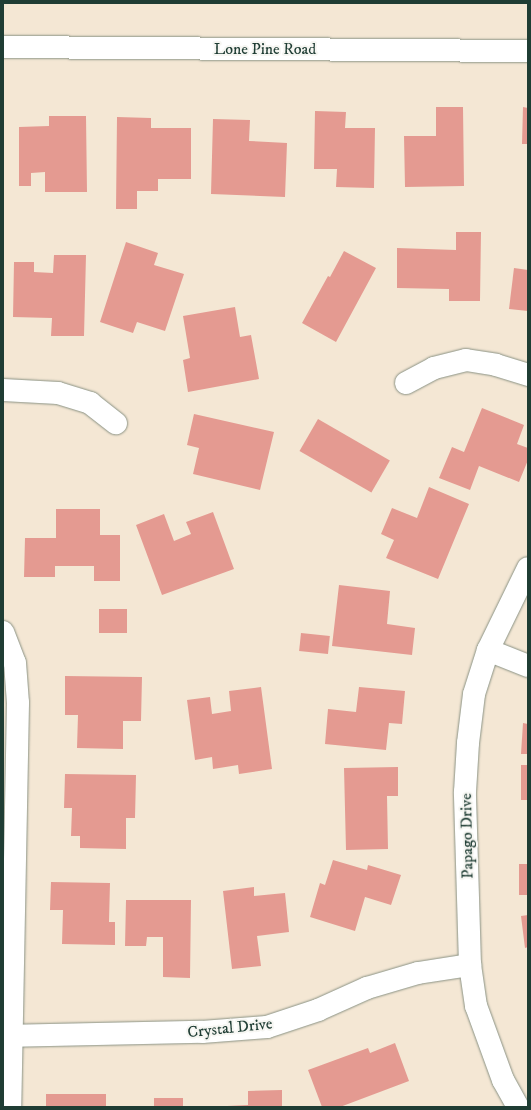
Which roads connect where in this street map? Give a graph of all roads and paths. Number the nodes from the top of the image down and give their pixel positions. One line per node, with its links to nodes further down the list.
1 (3, 47): 2 (street, Lone Pine Road)
2 (528, 51)
3 (528, 375): 4 (street)
4 (406, 383)
5 (3, 390): 6 (street)
6 (116, 423)
7 (528, 568): 9 (street, Papago Drive)
8 (3, 632): 12 (street)
9 (488, 650): 10 (street); 11 (street, Papago Drive)
10 (528, 666)
11 (470, 965): 12 (street, Crystal Drive); 14 (street, Papago Drive)
12 (8, 1036): 13 (street)
13 (10, 1107)
14 (518, 1107)

